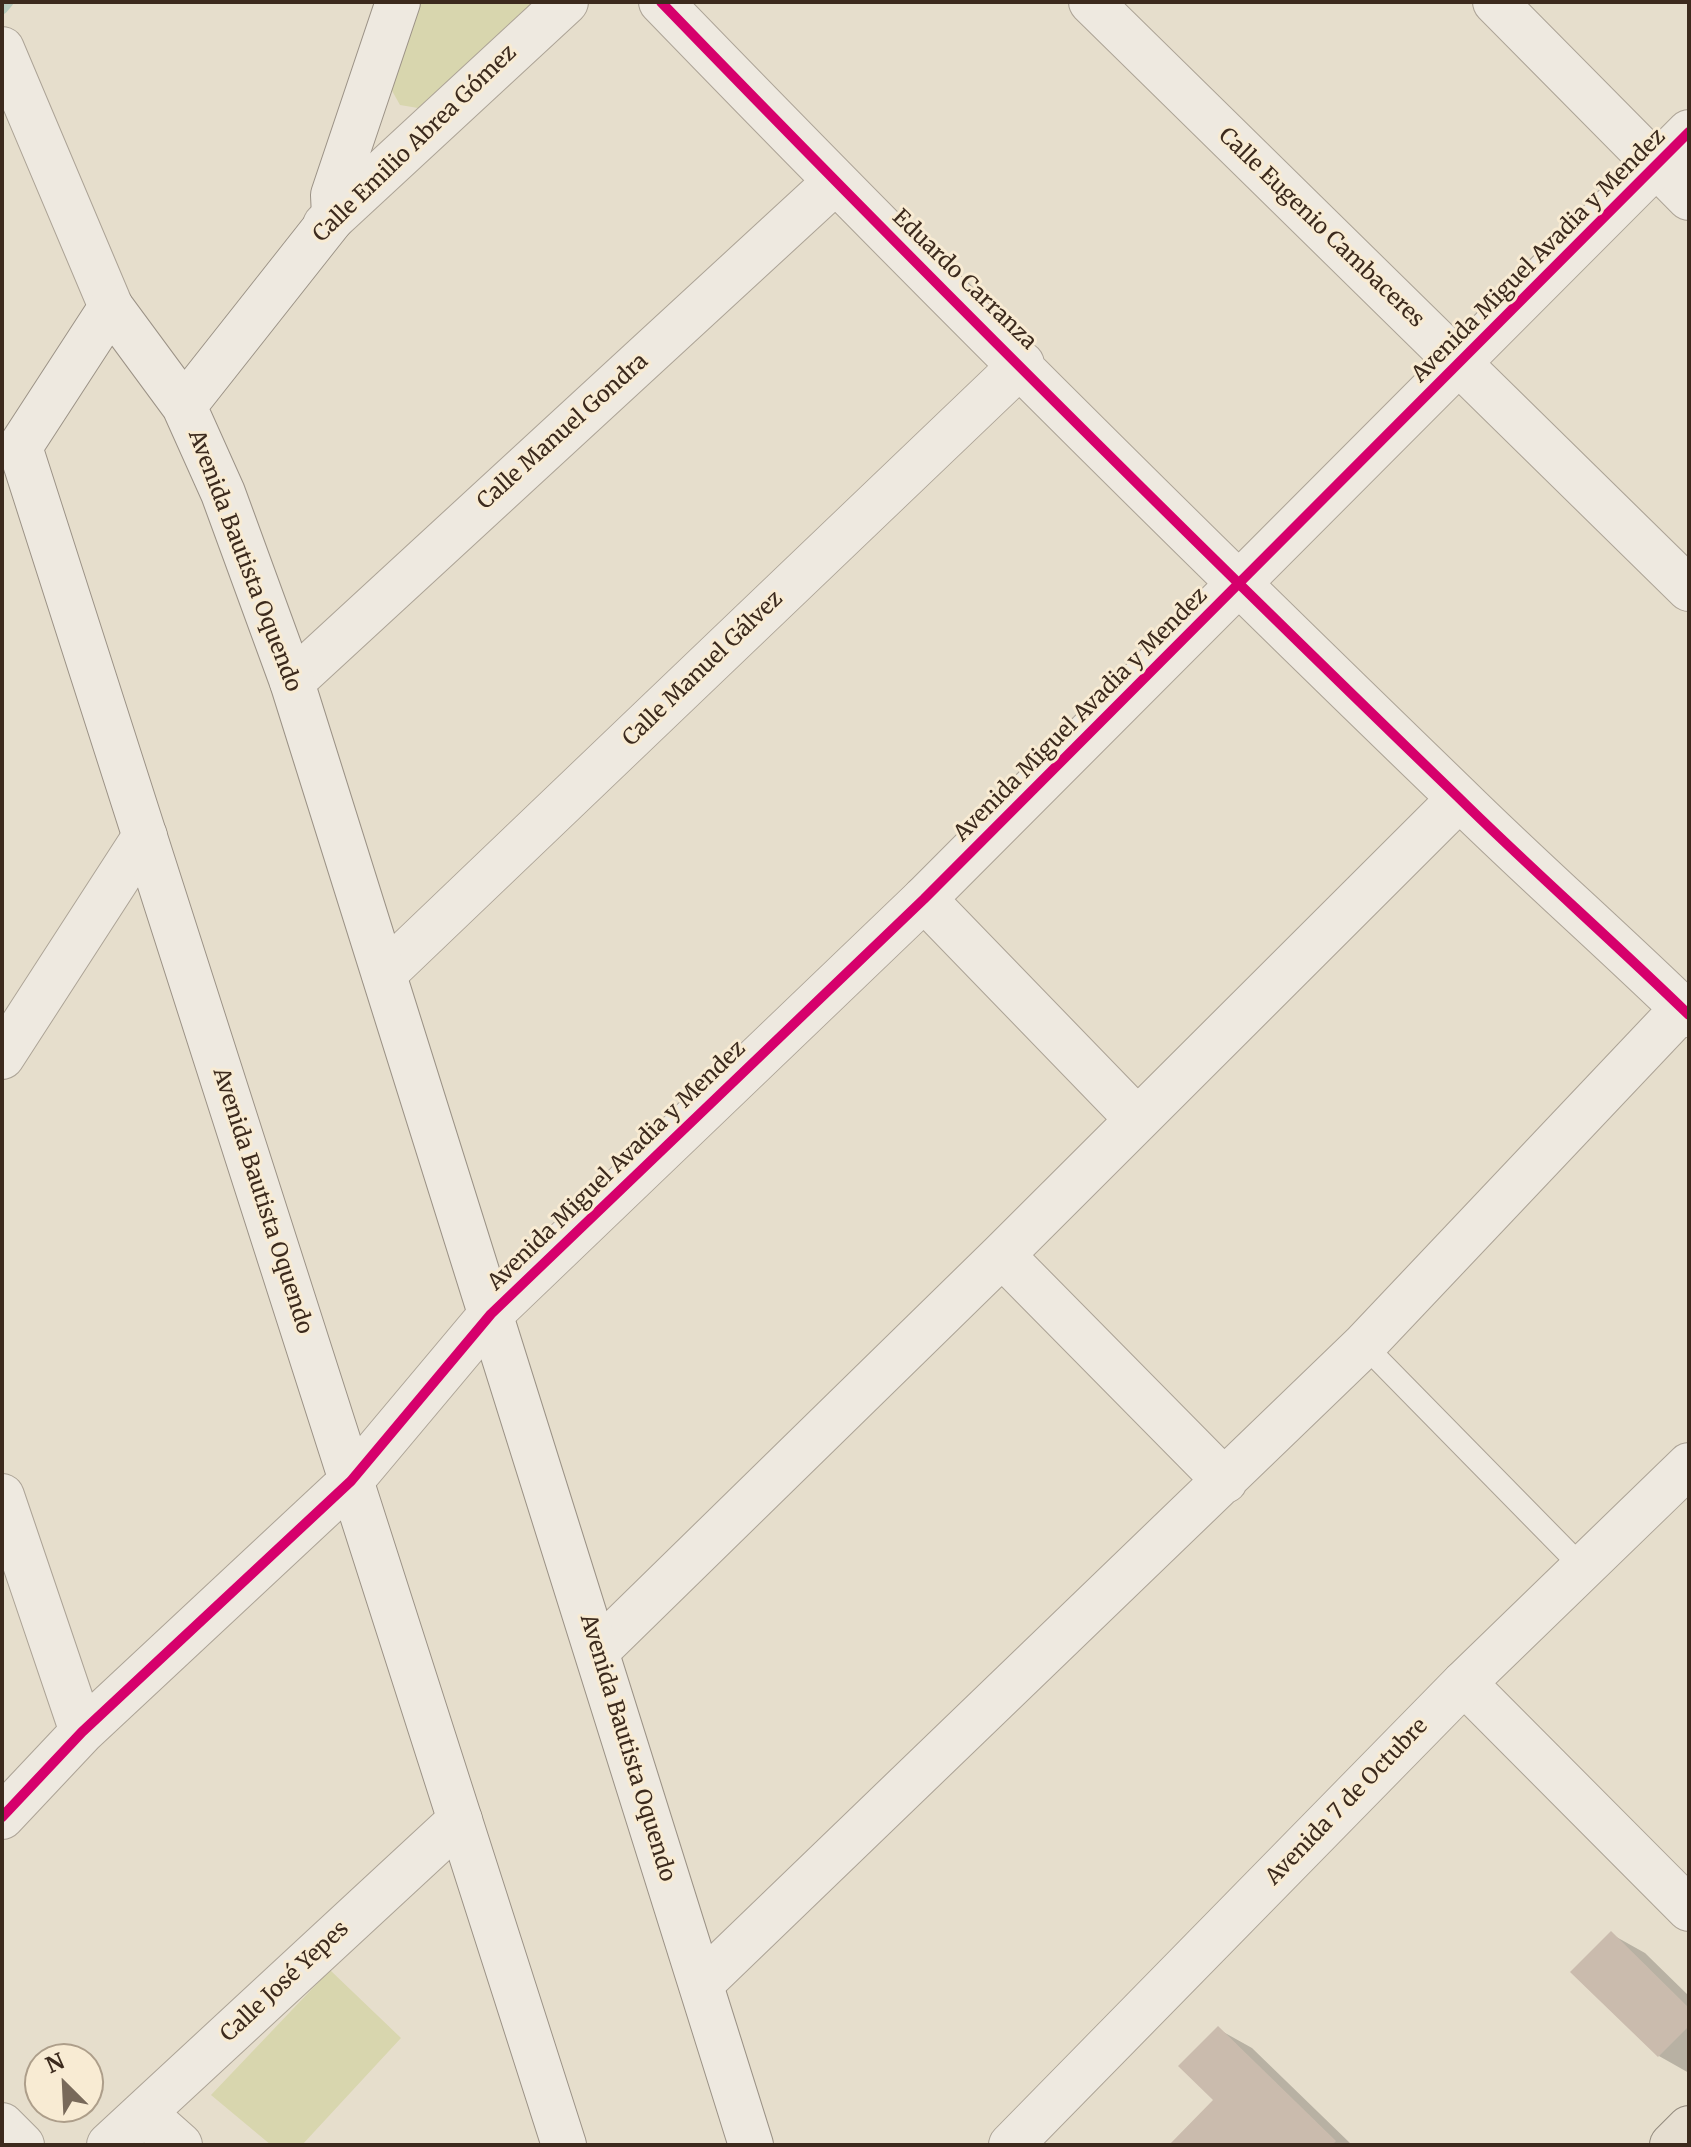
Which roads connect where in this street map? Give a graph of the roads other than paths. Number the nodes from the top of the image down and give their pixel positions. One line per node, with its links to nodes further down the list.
1 (398, 2): 11 (street)
2 (566, 2): 11 (street, Calle Emilio Abrea Gómez)
3 (661, 2): 9 (street, Eduardo Carranza)
4 (1091, 2): 14 (street, Calle Eugenio Cambaceres)
5 (1495, 2): 8 (street)
6 (2, 49): 12 (street)
7 (1689, 132): 8 (street, Avenida Miguel Avadia y Mendez)
8 (1655, 165): 10 (street); 14 (street, Avenida Miguel Avadia y Mendez)
9 (835, 182): 13 (street, Eduardo Carranza); 19 (street, Calle Manuel Gondra)
10 (1689, 198)
11 (325, 225): 15 (street, Calle Emilio Abrea Gómez)
12 (111, 307): 15 (street, Avenida Bautista Oquendo); 16 (street, Avenida Bautista Oquendo)
13 (1022, 364): 17 (street, Eduardo Carranza); 23 (street, Calle Manuel Gálvez)
14 (1460, 364): 17 (street, Avenida Miguel Avadia y Mendez); 18 (street, Calle Eugenio Cambaceres)
15 (184, 406): 19 (street, Avenida Bautista Oquendo)
16 (11, 456): 21 (street, Avenida Bautista Oquendo)
17 (1241, 585): 20 (street, Eduardo Carranza); 22 (street, Avenida Miguel Avadia y Mendez)
18 (1689, 589)
19 (292, 682): 23 (street, Avenida Bautista Oquendo)
20 (1459, 799): 24 (street, Eduardo Carranza); 26 (street)
21 (145, 836): 25 (street); 31 (street, Avenida Bautista Oquendo)
22 (924, 899): 26 (street); 28 (street, Avenida Miguel Avadia y Mendez)
23 (384, 974): 28 (street, Avenida Bautista Oquendo)
24 (1686, 1012): 29 (street)
25 (2, 1057)
26 (1137, 1119): 27 (street)
27 (1002, 1255): 32 (street); 35 (street)
28 (491, 1314): 31 (street, Avenida Miguel Avadia y Mendez); 35 (street, Avenida Bautista Oquendo)
29 (1364, 1345): 32 (street); 34 (lane)
30 (1689, 1465): 34 (street, Avenida 7 de Octubre)
31 (351, 1481): 37 (street, Avenida Miguel Avadia y Mendez); 39 (street, Avenida Bautista Oquendo)
32 (1225, 1481): 41 (street)
33 (2, 1496): 37 (street)
34 (1584, 1569): 36 (street, Avenida 7 de Octubre)
35 (597, 1651): 41 (street, Avenida Bautista Oquendo)
36 (1464, 1683): 40 (street); 50 (street, Avenida 7 de Octubre)
37 (82, 1732): 38 (street, Avenida Miguel Avadia y Mendez)
38 (2, 1817)
39 (460, 1820): 42 (street, Calle José Yepes); 48 (street, Avenida Bautista Oquendo)
40 (1689, 1909)
41 (701, 1984): 49 (street, Avenida Bautista Oquendo)
42 (144, 2113): 46 (street, Calle José Yepes); 47 (street)
43 (2, 2125): 45 (street)
44 (1689, 2128): 51 (main road)
45 (22, 2145)
46 (109, 2145)
47 (180, 2145)
48 (564, 2145)
49 (751, 2145)
50 (1011, 2145)
51 (1672, 2145)

